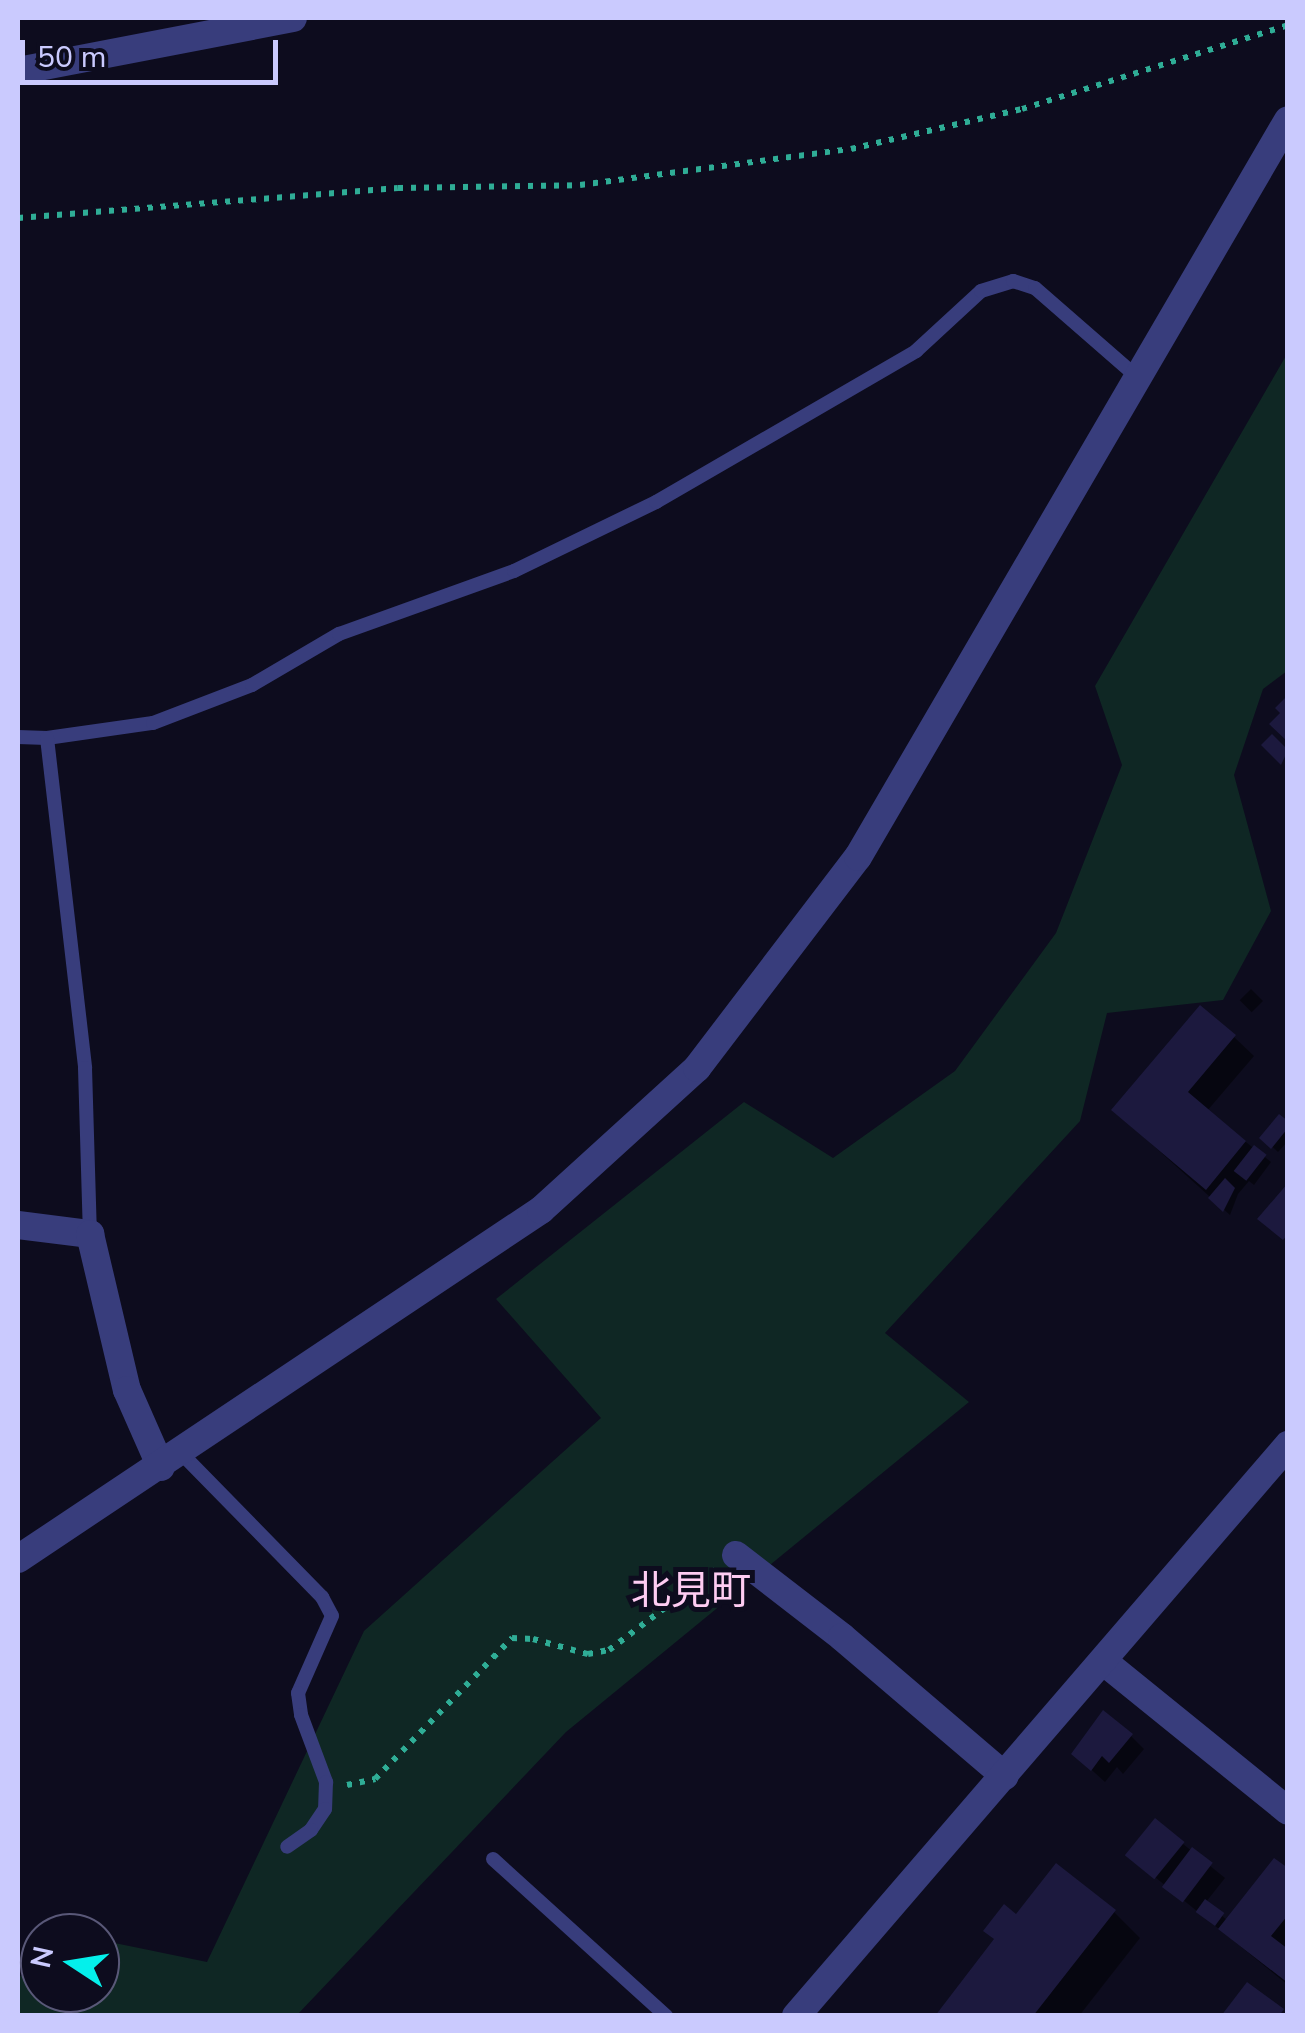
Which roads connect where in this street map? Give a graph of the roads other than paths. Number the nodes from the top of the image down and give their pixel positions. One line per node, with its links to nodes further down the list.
1 (293, 18): 2 (street)
2 (18, 71)
3 (1288, 120): 4 (street)
4 (1138, 378): 6 (lane); 10 (street)
5 (18, 737): 6 (lane)
6 (46, 738): 8 (lane)
7 (18, 1225): 8 (street)
8 (90, 1234): 10 (street)
9 (1288, 1445): 13 (street)
10 (171, 1460): 12 (street); 16 (lane)
11 (736, 1555): 14 (street)
12 (18, 1559)
13 (1103, 1661): 14 (street); 15 (street)
14 (1004, 1776): 19 (street)
15 (1288, 1810)
16 (288, 1846)
17 (493, 1859): 18 (lane)
18 (666, 2016)
19 (796, 2016)

